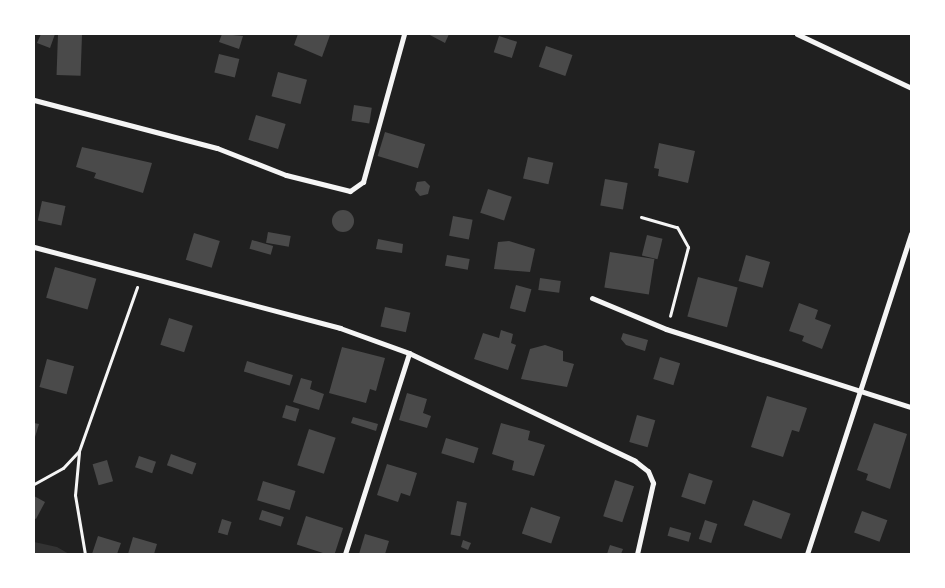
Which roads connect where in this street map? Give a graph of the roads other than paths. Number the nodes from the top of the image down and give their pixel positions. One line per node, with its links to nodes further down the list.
1 (404, 34): 4 (street)
2 (797, 34): 3 (street)
3 (911, 88)
4 (34, 100)
5 (911, 233): 9 (street)
6 (34, 247): 8 (street)
7 (592, 298): 9 (street)
8 (409, 353): 11 (street); 12 (street)
9 (863, 391): 10 (street); 13 (street)
10 (911, 407)
11 (345, 554)
12 (637, 554)
13 (807, 554)

